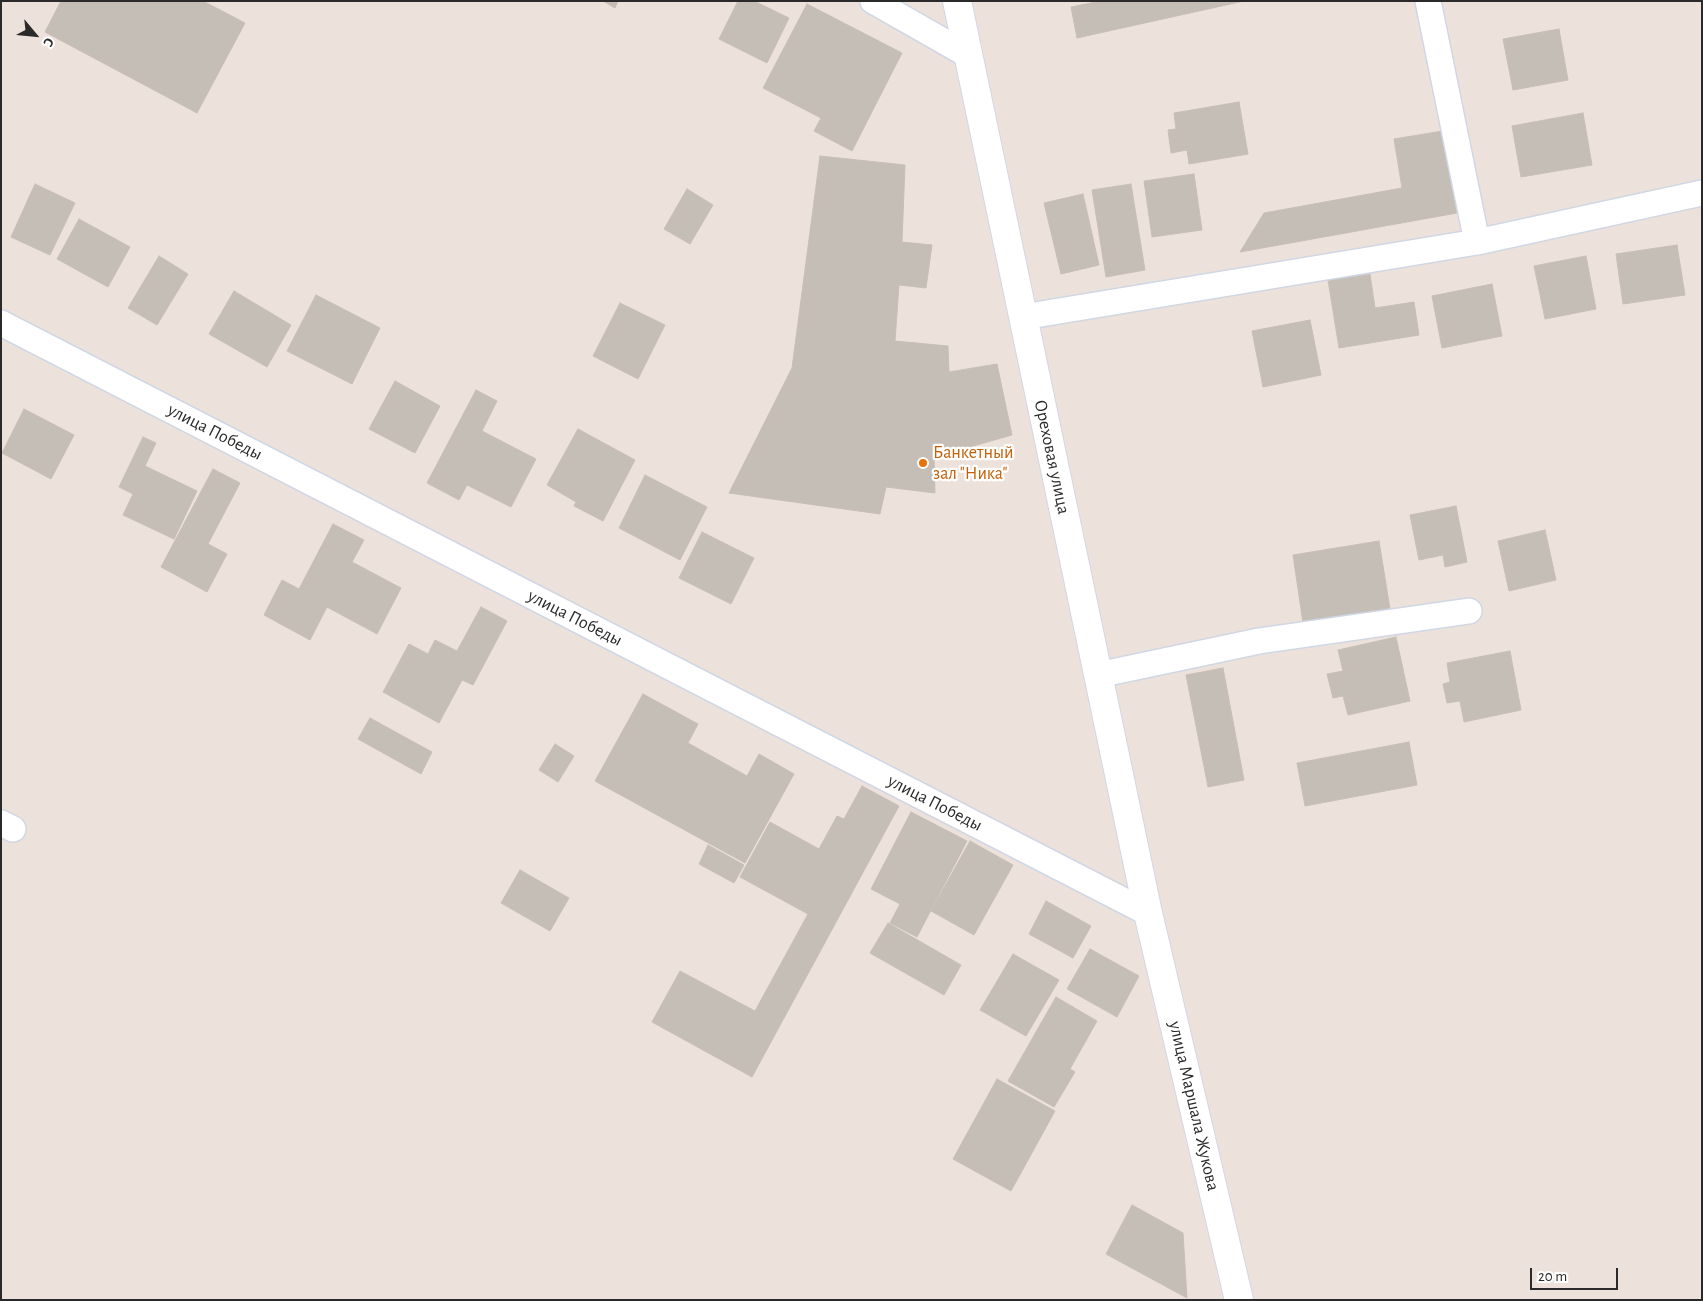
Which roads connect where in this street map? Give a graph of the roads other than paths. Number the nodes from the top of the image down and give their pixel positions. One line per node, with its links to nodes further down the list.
1 (873, 1): 4 (street)
2 (957, 1): 4 (main road, Ореховая улица)
3 (1428, 1): 6 (street)
4 (968, 55): 7 (main road, Ореховая улица)
5 (1702, 193): 6 (street)
6 (1477, 242): 7 (street)
7 (1023, 317): 10 (main road, Ореховая улица)
8 (1, 323): 11 (street, улица Победы)
9 (1469, 611): 10 (street)
10 (1098, 675): 11 (main road, Ореховая улица)
11 (1148, 913): 12 (main road, улица Маршала Жукова)
12 (1239, 1300)

